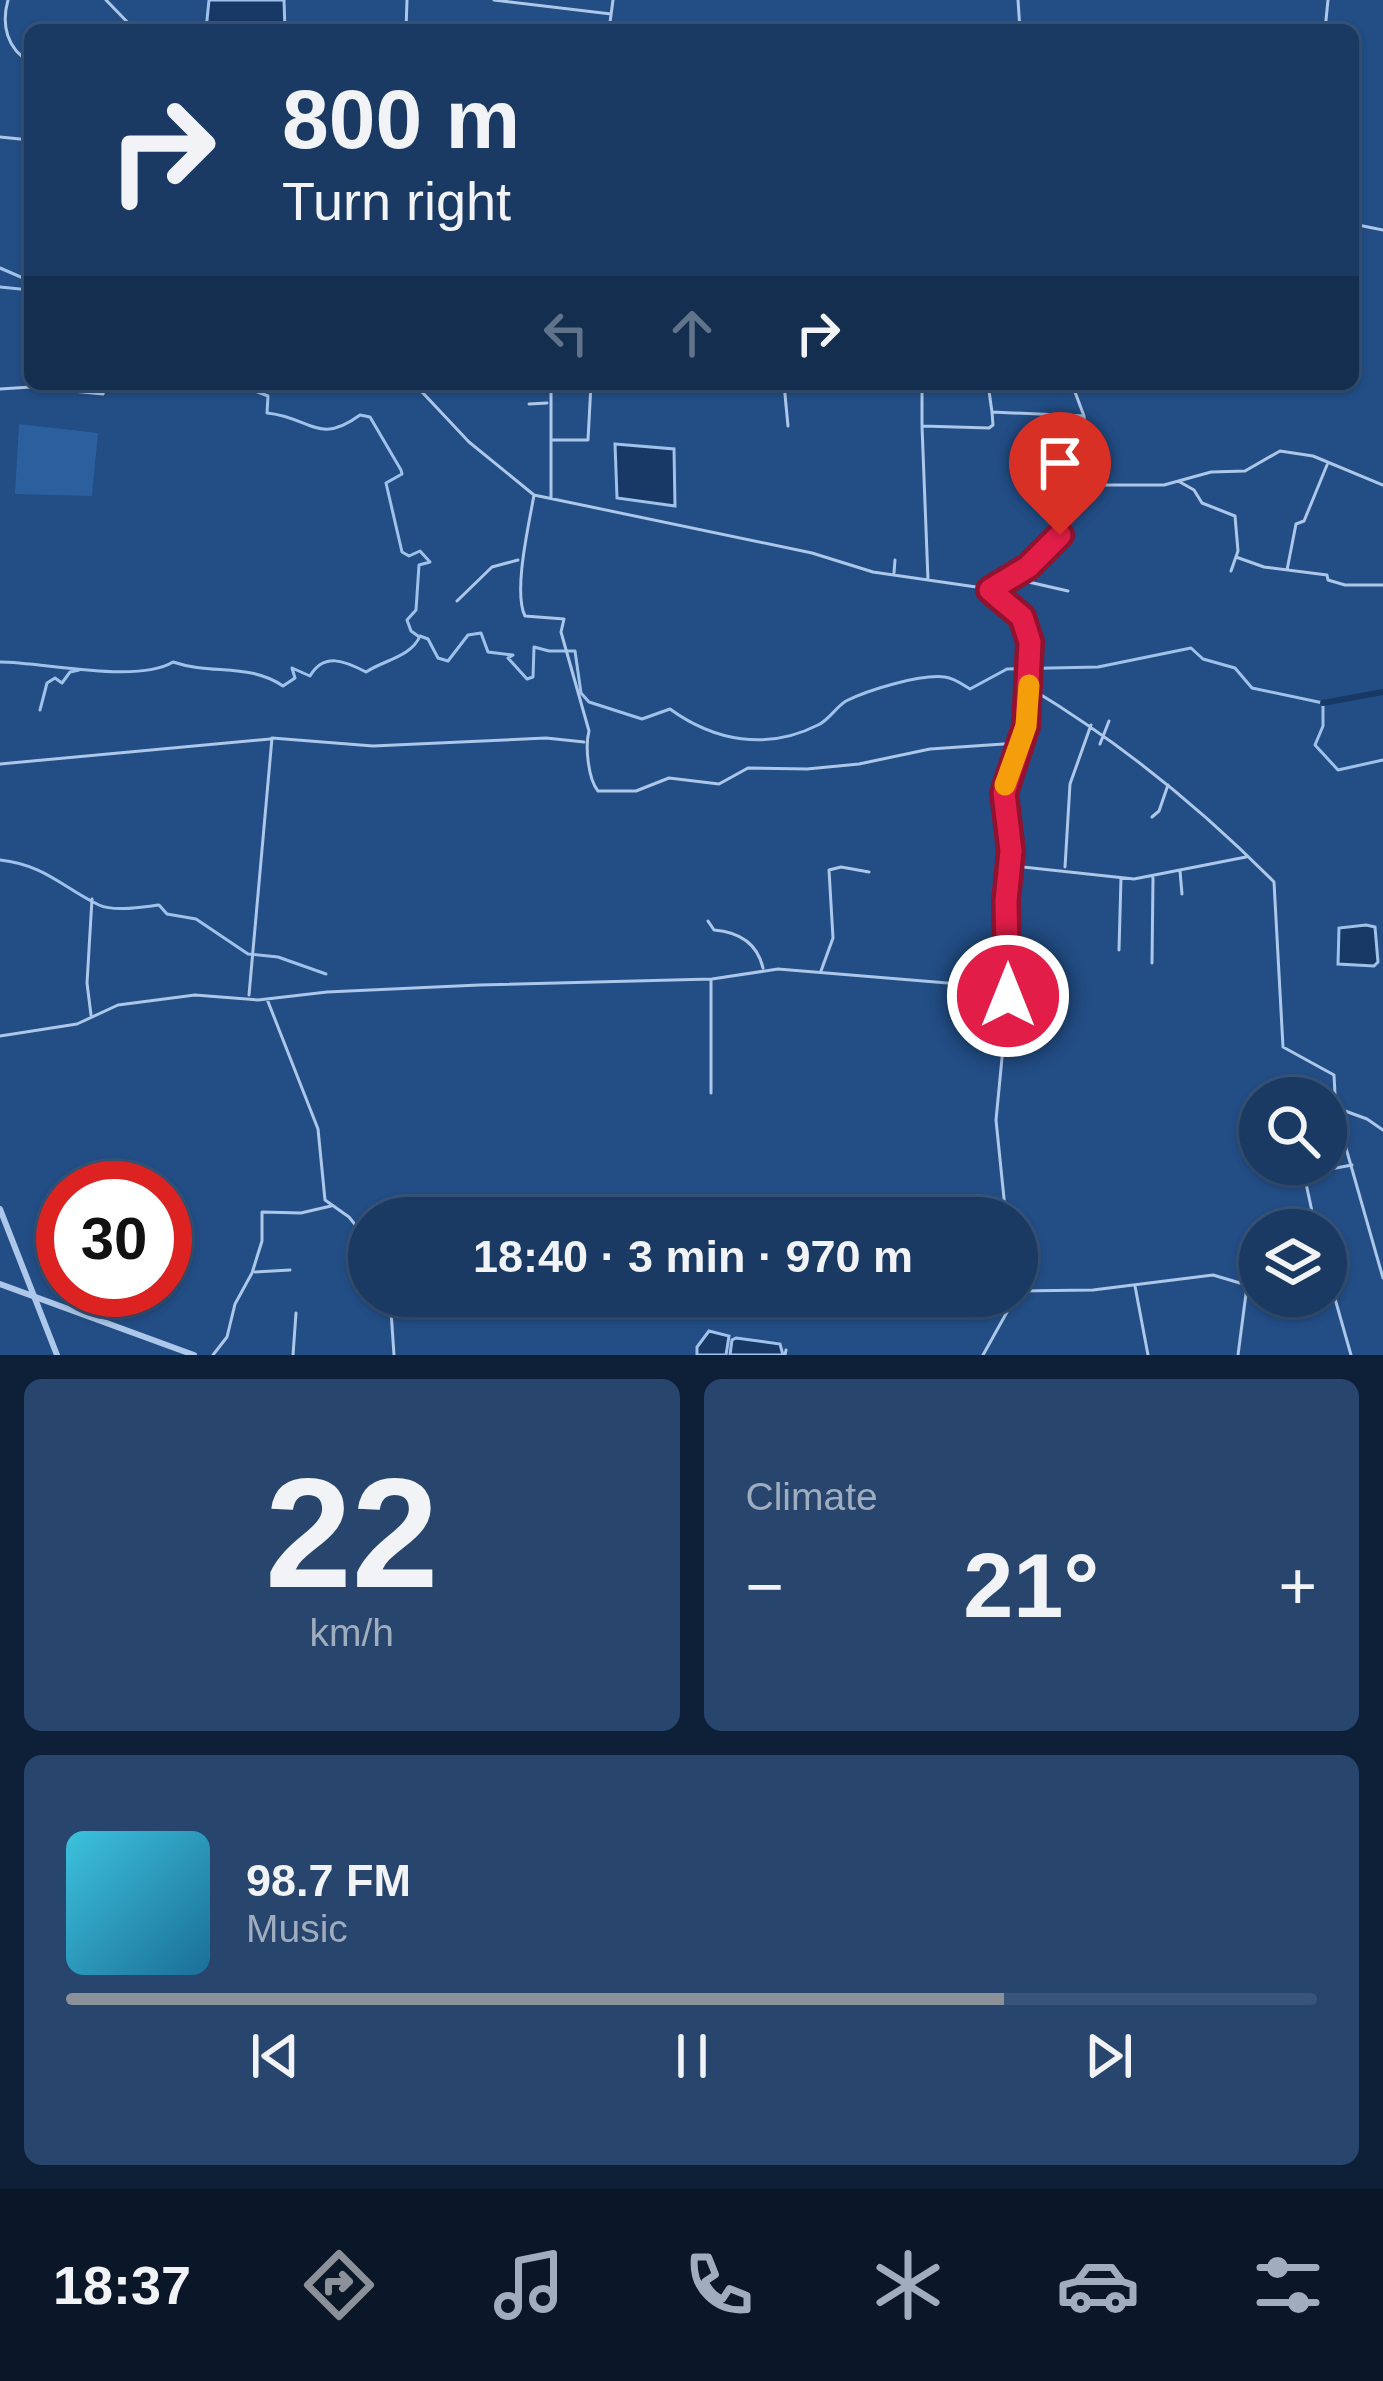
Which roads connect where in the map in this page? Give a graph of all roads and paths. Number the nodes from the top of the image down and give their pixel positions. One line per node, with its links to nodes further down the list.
1 (8, 0): 10 (street)
2 (106, 0): 7 (street)
3 (494, 0): 5 (street)
4 (614, 0): 6 (street)
5 (548, 3): 6 (street)
6 (611, 14): 8 (street)
7 (129, 24)
8 (610, 24)
9 (0, 38): 10 (street)
10 (8, 38): 11 (street)
11 (24, 58)
12 (62, 390): 13 (street)
13 (104, 390)
14 (417, 390): 32 (street)
15 (550, 390): 21 (street)
16 (591, 390): 27 (street)
17 (785, 390): 25 (street)
18 (922, 390): 26 (street)
19 (989, 390): 23 (street)
20 (1074, 390): 24 (street)
21 (549, 402): 22 (street); 27 (street)
22 (529, 404)
23 (992, 412): 24 (street); 26 (street)
24 (1084, 416): 30 (street)
25 (788, 426)
26 (922, 427): 41 (street)
27 (549, 440): 33 (street)
28 (1328, 463): 29 (street); 31 (street); 38 (street)
29 (1180, 482): 30 (street); 34 (street)
30 (1091, 485): 40 (street)
31 (1383, 485)
32 (534, 495): 33 (street); 35 (street)
33 (551, 500): 39 (street)
34 (1236, 557): 37 (street); 38 (street)
35 (522, 559): 45 (street); 51 (street)
36 (895, 560): 39 (street)
37 (1231, 571)
38 (1287, 571): 42 (street)
39 (894, 575): 41 (street)
40 (1010, 578): 43 (street); 44 (street)
41 (928, 582): 43 (street)
42 (1383, 585)
43 (990, 590): 46 (street)
44 (1068, 591)
45 (458, 601)
46 (1029, 687): 48 (street); 52 (street)
47 (1109, 721): 49 (street)
48 (1091, 725): 49 (street); 59 (street)
49 (1104, 734): 53 (street); 55 (street)
50 (272, 738): 51 (street); 54 (street); 73 (street)
51 (586, 742): 52 (street)
52 (1021, 743): 58 (street)
53 (1100, 744)
54 (0, 764)
55 (1168, 783): 56 (street); 57 (street)
56 (1152, 818)
57 (1248, 856): 60 (street); 77 (street)
58 (1011, 866): 59 (street); 72 (street)
59 (1065, 869): 63 (street)
60 (1180, 869): 62 (street); 64 (street)
61 (869, 872): 70 (street)
62 (1154, 876): 63 (street); 68 (street)
63 (1121, 877): 67 (street)
64 (1182, 894)
65 (92, 899): 75 (street)
66 (708, 921): 69 (street)
67 (1119, 950)
68 (1153, 963)
69 (763, 970): 70 (street); 71 (street)
70 (820, 972): 72 (street)
71 (711, 979): 74 (street); 78 (street)
72 (1008, 988): 83 (street)
73 (247, 998): 74 (street); 75 (street)
74 (267, 999): 84 (street)
75 (91, 1017): 76 (street)
76 (0, 1036)
77 (1331, 1077)
78 (711, 1093)
79 (1347, 1112): 80 (street)
80 (1383, 1130)
81 (1347, 1146): 82 (street)
82 (1352, 1165): 86 (street); 90 (street)
83 (1004, 1197)
84 (331, 1206): 87 (street); 89 (street)
85 (0, 1209): 95 (street)
86 (1312, 1209)
87 (348, 1216)
88 (290, 1270): 89 (street)
89 (252, 1274): 103 (street)
90 (1383, 1278)
91 (1239, 1282): 93 (street)
92 (0, 1284): 95 (street)
93 (1135, 1284): 94 (street); 107 (street)
94 (1038, 1292)
95 (35, 1295): 101 (street); 102 (street)
96 (296, 1313): 104 (street)
97 (391, 1317): 105 (street)
98 (1004, 1317): 106 (street)
99 (1243, 1317): 108 (street)
100 (1340, 1317): 109 (street)
101 (57, 1355)
102 (194, 1355)
103 (213, 1355)
104 (293, 1355)
105 (394, 1355)
106 (983, 1355)
107 (1148, 1355)
108 (1238, 1355)
109 (1351, 1355)

